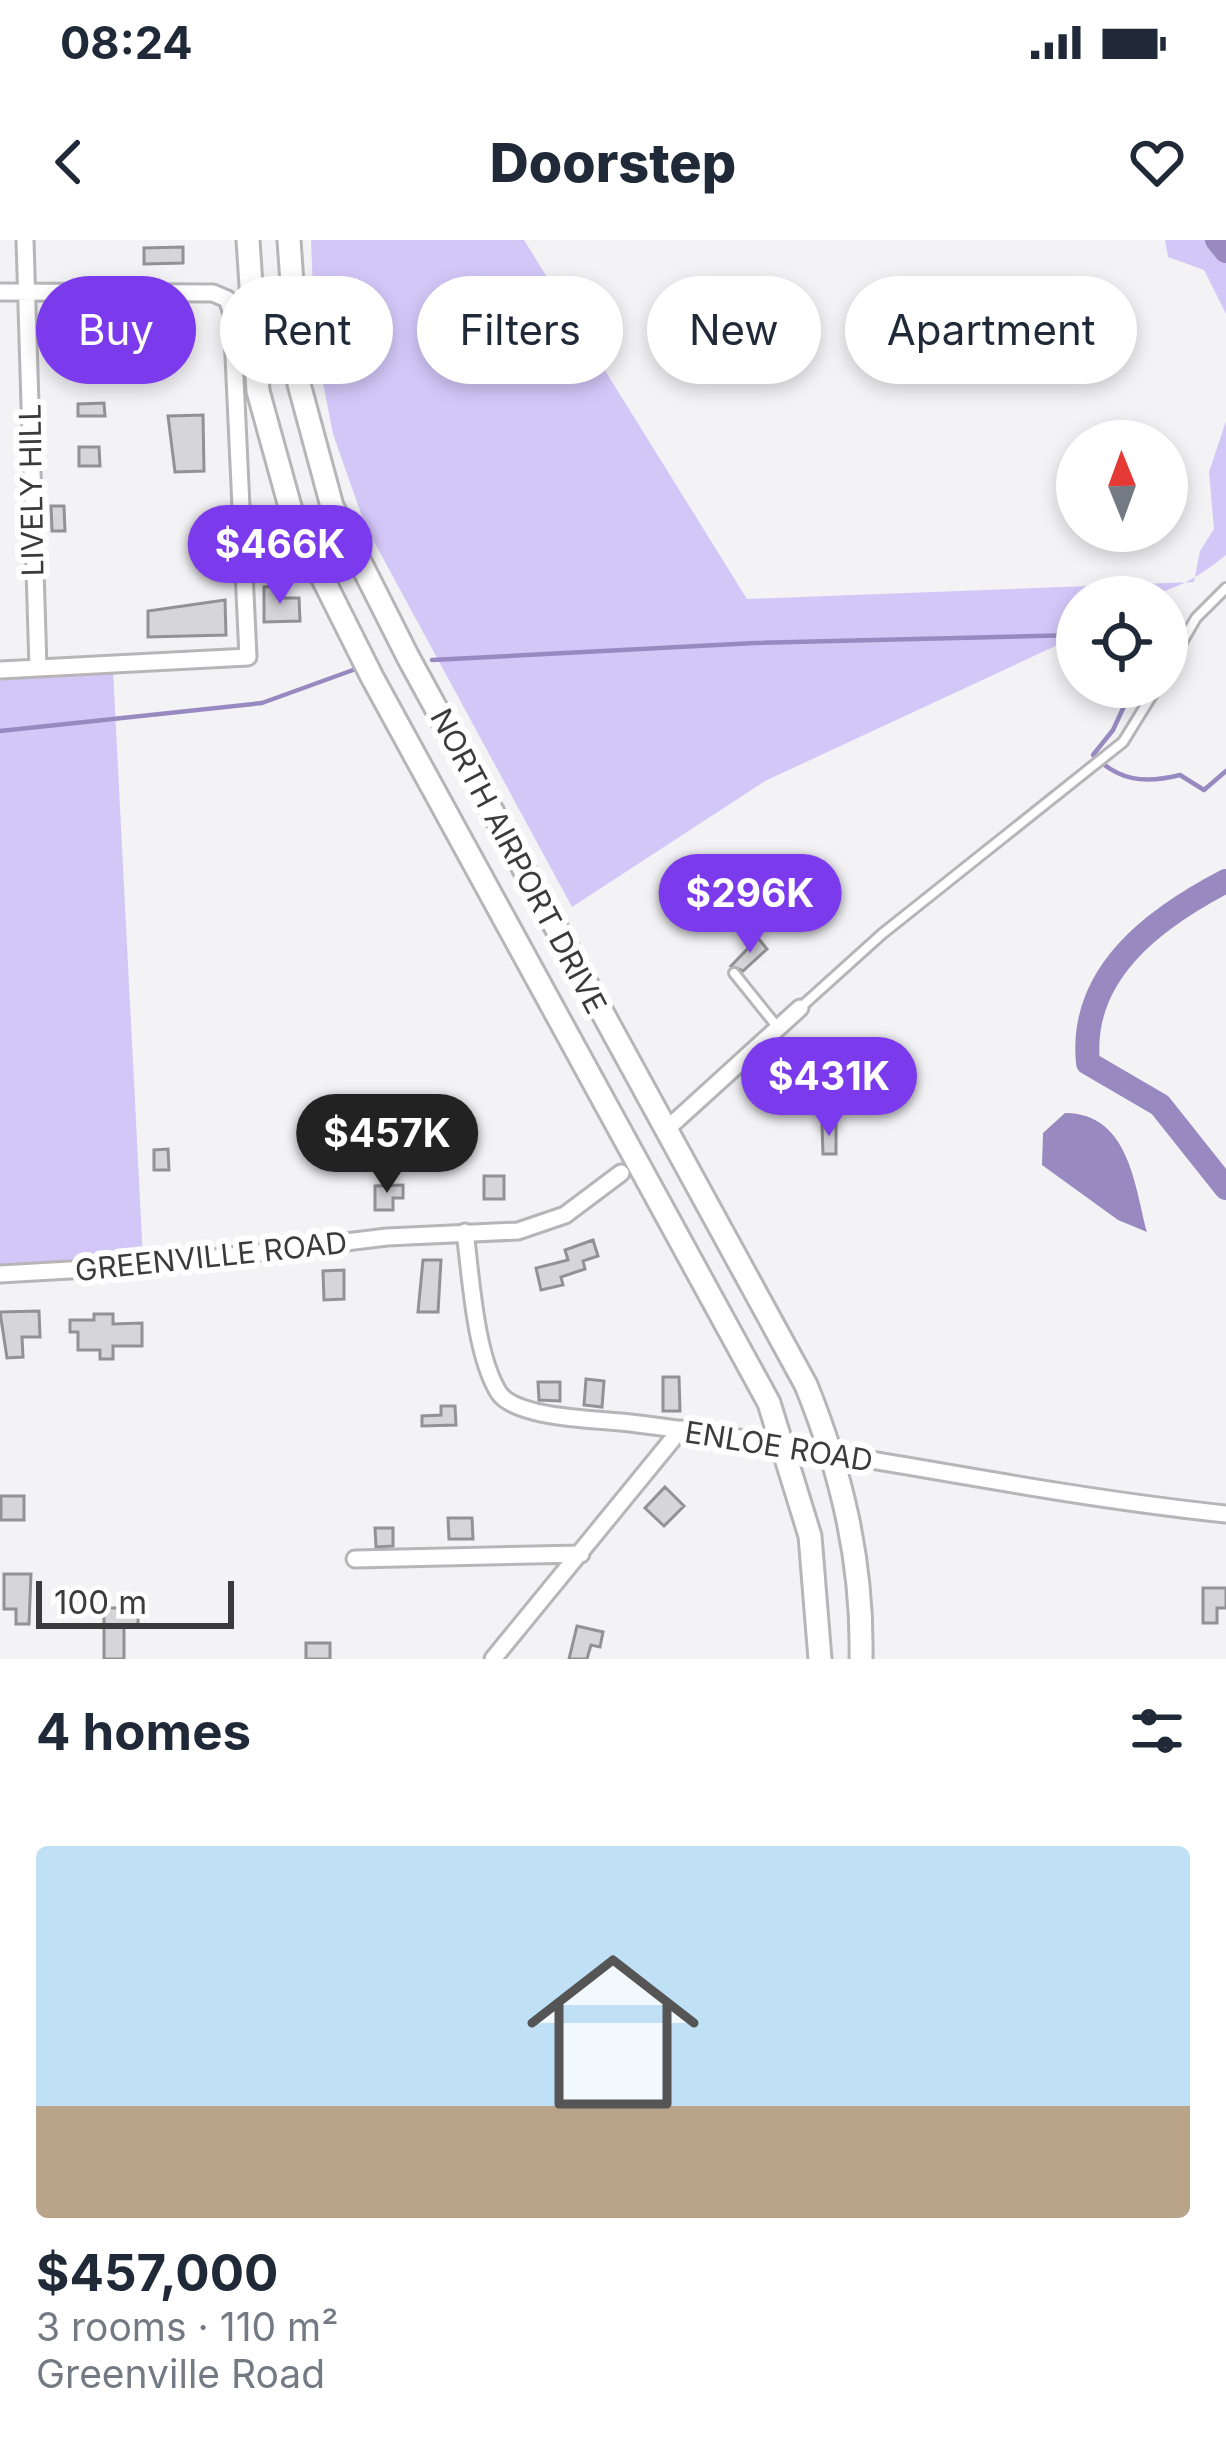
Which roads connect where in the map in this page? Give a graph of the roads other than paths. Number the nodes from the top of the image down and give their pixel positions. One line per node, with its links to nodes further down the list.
1 (25, 240): 5 (street, LIVELY HILL)
2 (248, 240): 19 (main road, NORTH AIRPORT DRIVE)
3 (289, 240): 14 (main road, NORTH AIRPORT DRIVE)
4 (0, 292): 5 (street)
5 (26, 292): 8 (street, LIVELY HILL); 8 (street)
6 (1226, 588): 7 (lane)
7 (1188, 632)
8 (38, 668): 9 (street)
9 (0, 670)
10 (1144, 708): 12 (lane)
11 (734, 973): 13 (lane)
12 (800, 1008): 13 (street)
13 (779, 1030): 14 (street)
14 (668, 1128): 20 (main road, NORTH AIRPORT DRIVE)
15 (621, 1173): 16 (street, GREENVILLE ROAD)
16 (465, 1232): 17 (street, GREENVILLE ROAD); 18 (street, ENLOE ROAD)
17 (0, 1274)
18 (681, 1429): 19 (street, ENLOE ROAD); 22 (street)
19 (786, 1447): 20 (street, ENLOE ROAD); 25 (main road, NORTH AIRPORT DRIVE)
20 (832, 1454): 21 (street, ENLOE ROAD); 26 (main road, NORTH AIRPORT DRIVE)
21 (1226, 1514)
22 (581, 1554): 23 (street); 24 (street)
23 (355, 1559)
24 (493, 1659)
25 (820, 1659)
26 (861, 1659)

